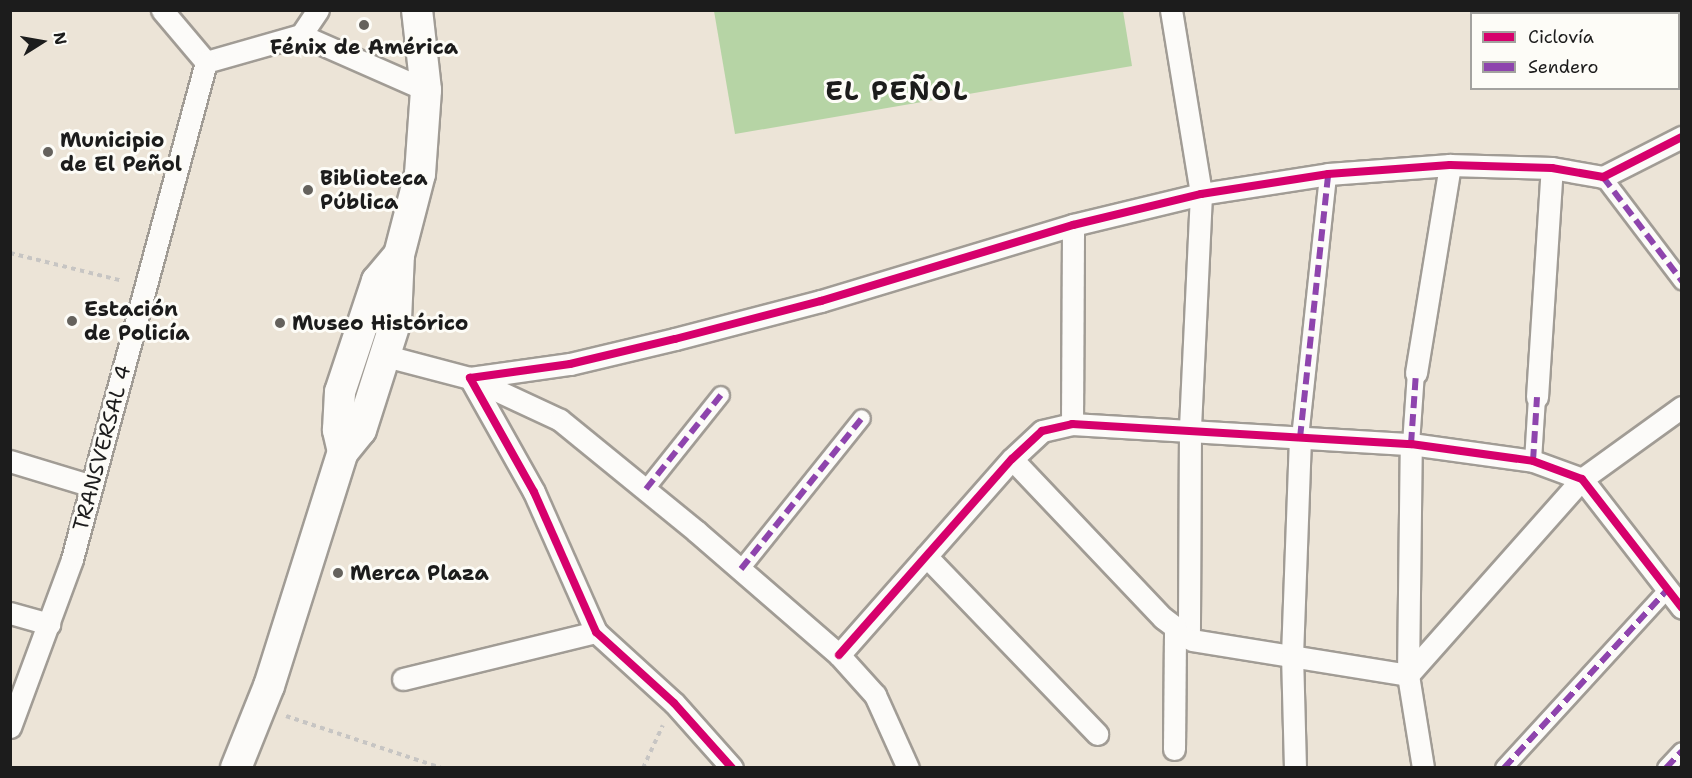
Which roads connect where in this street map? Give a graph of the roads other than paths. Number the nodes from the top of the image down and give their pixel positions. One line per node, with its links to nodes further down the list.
1 (162, 10): 6 (street)
2 (318, 10): 5 (street)
3 (417, 10): 7 (main road)
4 (1171, 10): 13 (street)
5 (301, 34): 6 (street); 7 (street)
6 (206, 62): 33 (street, TRANSVERSAL 4)
7 (426, 90): 15 (main road)
8 (1682, 137): 12 (street)
9 (1449, 165): 10 (street); 11 (street); 18 (street)
10 (1552, 168): 12 (street); 21 (street)
11 (1328, 174): 13 (street); 26 (street)
12 (1603, 177): 16 (street)
13 (1201, 194): 14 (street); 25 (street)
14 (1073, 225): 19 (street); 24 (street)
15 (399, 255): 17 (main road); 28 (main road)
16 (1682, 281)
17 (386, 356): 19 (street); 28 (main road)
18 (1416, 373): 27 (street)
19 (470, 378): 34 (street); 41 (street)
20 (721, 395): 34 (street)
21 (1537, 397): 31 (street)
22 (1682, 407): 32 (street)
23 (862, 418): 36 (street)
24 (1072, 424): 25 (street); 29 (street)
25 (1190, 431): 26 (street); 42 (street)
26 (1300, 438): 27 (street); 44 (street)
27 (1411, 444): 31 (street); 45 (street)
28 (344, 452): 51 (main road)
29 (1012, 459): 35 (street); 42 (street)
30 (10, 461): 33 (street)
31 (1533, 461): 32 (street)
32 (1582, 479): 37 (street); 45 (street)
33 (89, 485): 40 (street, TRANSVERSAL 4)
34 (646, 489): 36 (street)
35 (926, 556): 43 (street); 48 (street)
36 (741, 569): 43 (street)
37 (1667, 590): 38 (street); 56 (street)
38 (1682, 608)
39 (10, 613): 40 (street)
40 (49, 624): 47 (street, TRANSVERSAL 4)
41 (596, 632): 46 (street); 52 (street)
42 (1182, 633): 44 (street); 49 (street)
43 (839, 655): 53 (street)
44 (1292, 656): 45 (street); 54 (street)
45 (1408, 675): 55 (street)
46 (403, 679)
47 (10, 727)
48 (1097, 734)
49 (1174, 749)
50 (1682, 751): 57 (street)
51 (236, 768)
52 (732, 768)
53 (908, 768)
54 (1295, 768)
55 (1423, 768)
56 (1504, 768)
57 (1666, 768)

